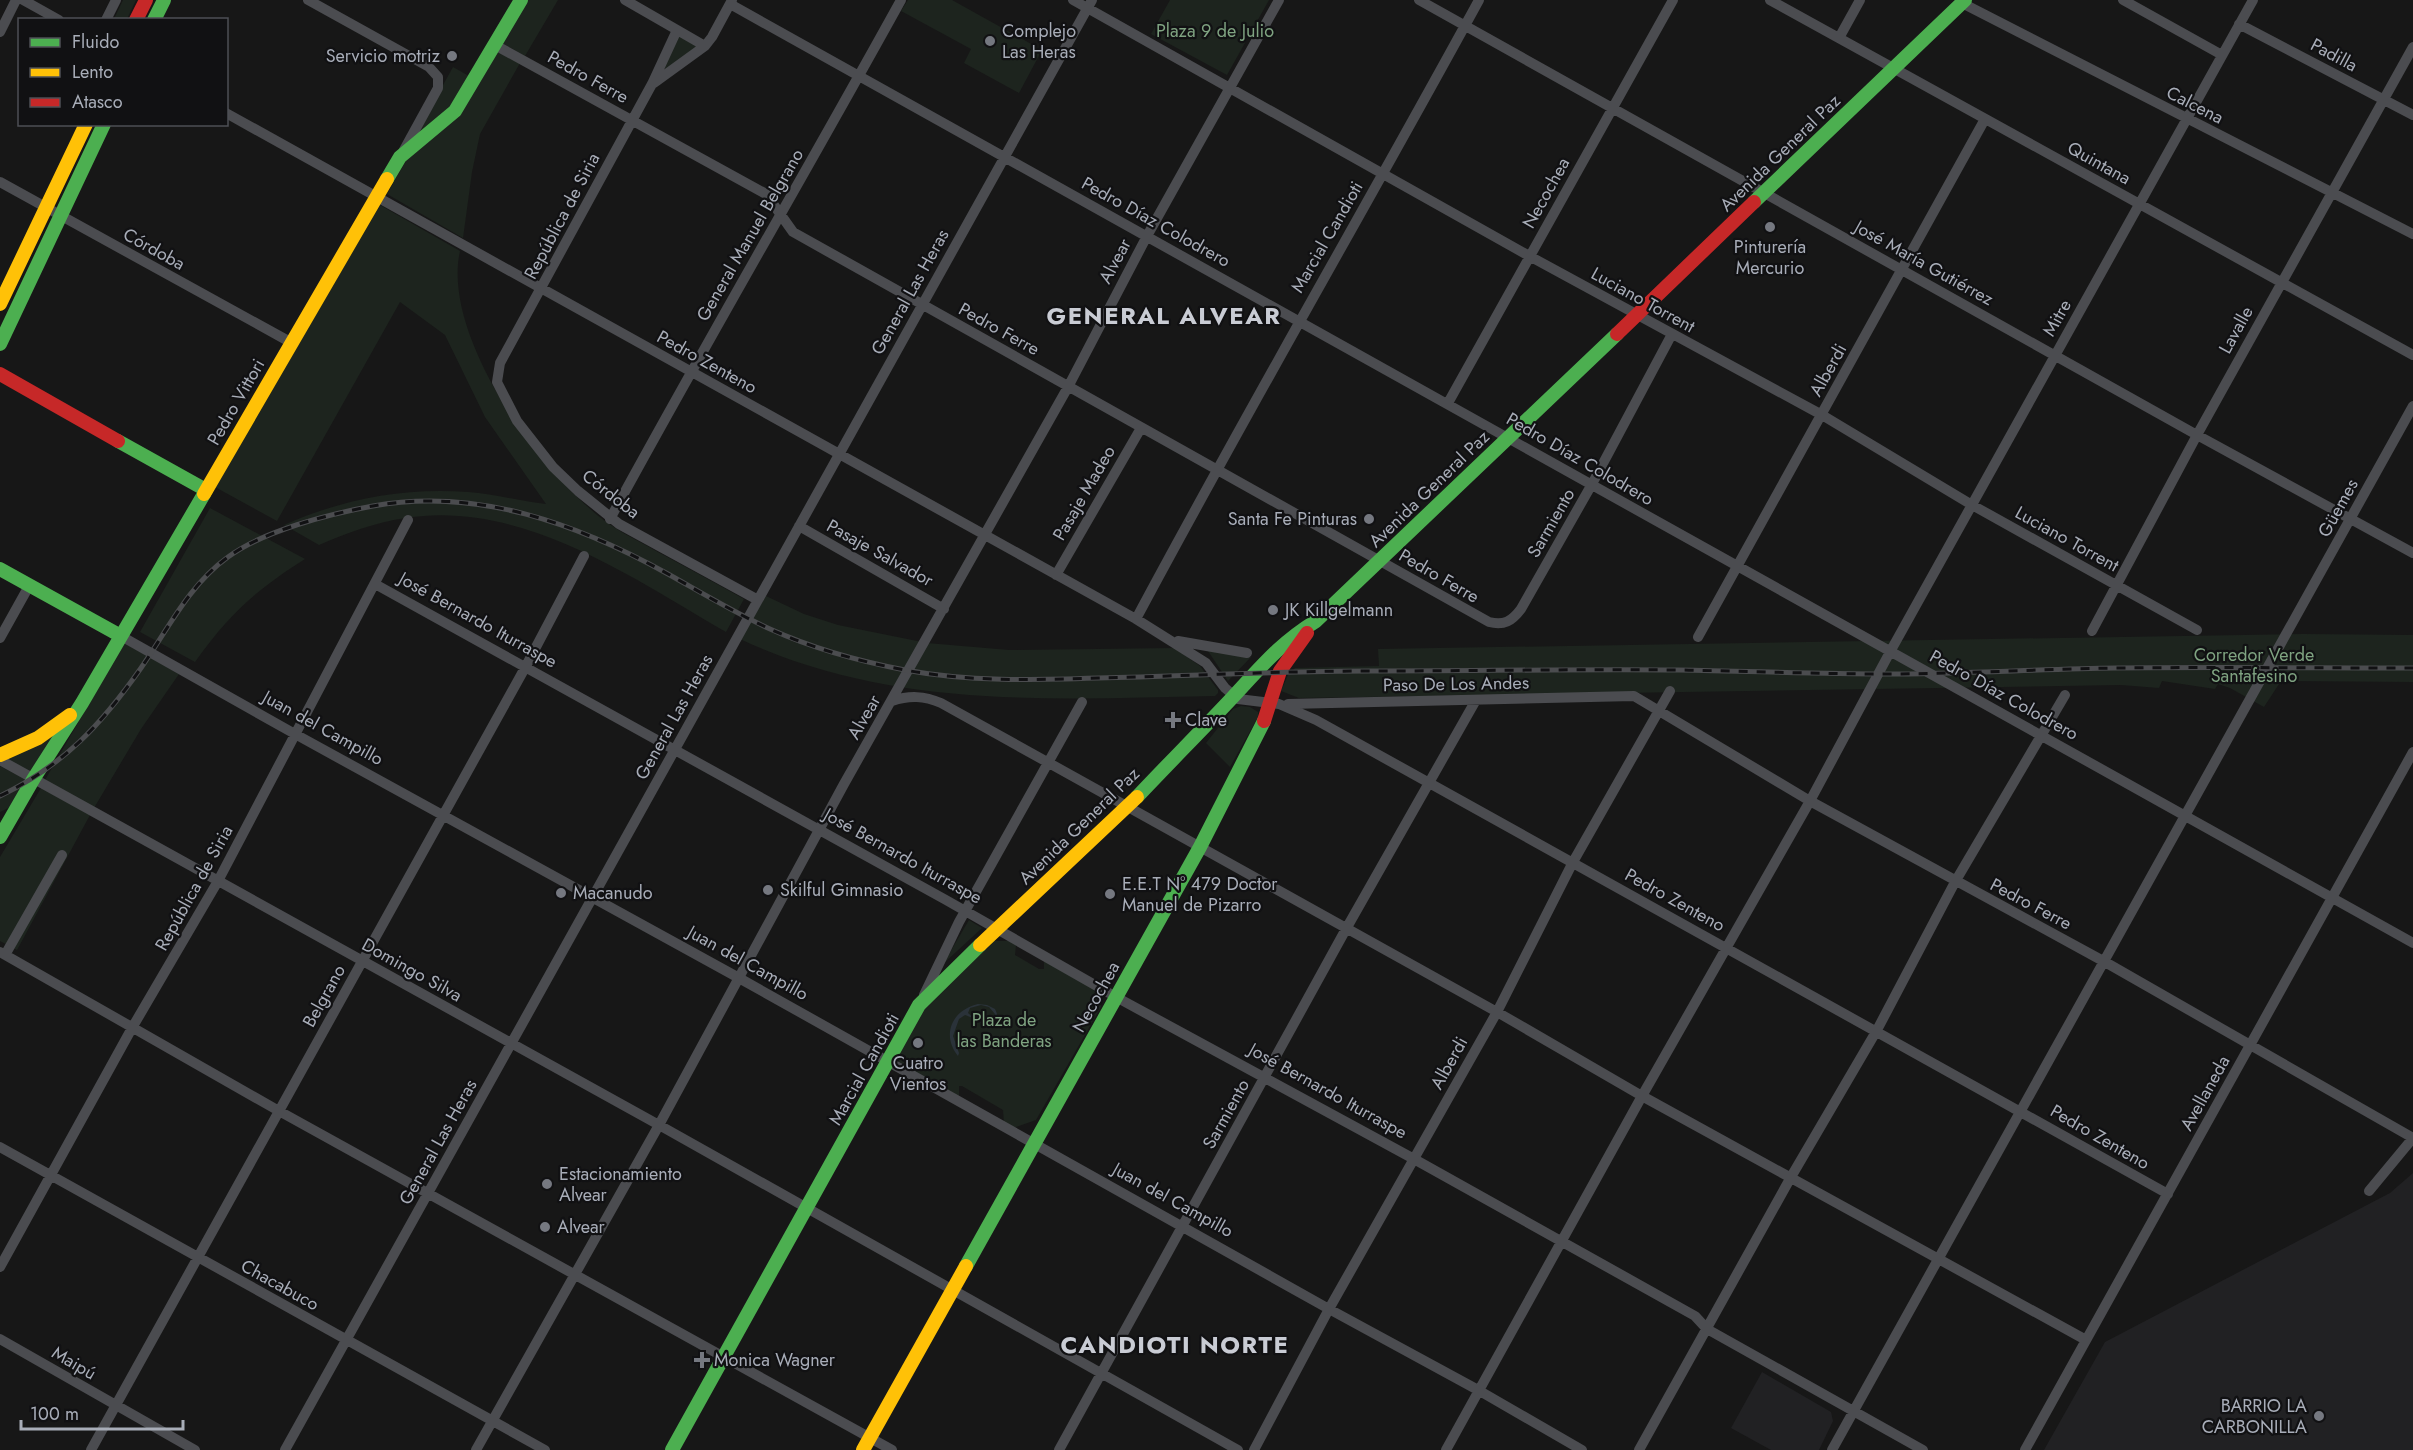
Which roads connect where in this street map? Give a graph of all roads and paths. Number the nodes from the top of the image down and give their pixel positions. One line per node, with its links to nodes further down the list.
1 (16, 0): 29 (street)
2 (23, 0): 22 (street)
3 (116, 0): 23 (street)
4 (146, 0): 24 (main road)
5 (164, 0): 25 (main road)
6 (308, 0): 48 (street)
7 (521, 0): 31 (main road, Pedro Vittori)
8 (625, 0): 28 (street)
9 (901, 0): 36 (street, General Manuel Belgrano)
10 (1073, 0): 21 (street, Luciano Torrent)
11 (1279, 0): 38 (street, Alvear)
12 (1419, 0): 27 (street, José María Gutiérrez)
13 (1479, 0): 27 (street, Marcial Candioti)
14 (1673, 0): 40 (street, Necochea)
15 (1770, 0): 30 (street, Quintana)
16 (1860, 0): 30 (street)
17 (2122, 0): 34 (street)
18 (2253, 0): 26 (street, Mitre)
19 (731, 2): 32 (street, República de Siria); 36 (street, Pedro Díaz Colodrero)
20 (1964, 2): 35 (main road, Avenida General Paz); 44 (street, Calcena)
21 (1090, 4): 38 (street, Luciano Torrent); 49 (street, General Las Heras)
22 (55, 18)
23 (107, 18)
24 (137, 18)
25 (155, 18)
26 (2240, 24): 34 (street, Mitre); 39 (street, Padilla)
27 (1465, 25): 40 (street, José María Gutiérrez); 50 (street, Marcial Candioti)
28 (677, 30): 32 (street); 37 (street, República de Siria)
29 (0, 32)
30 (1839, 38): 35 (street, Quintana)
31 (495, 45): 45 (street, Pedro Ferre); 48 (main road, Pedro Vittori)
32 (705, 46): 37 (street, República de Siria)
33 (2413, 47): 39 (street, Lavalle)
34 (2222, 55): 44 (street, Mitre)
35 (1895, 70): 43 (street, Quintana); 52 (main road, Avenida General Paz)
36 (859, 76): 49 (street, Pedro Díaz Colodrero); 58 (street, General Manuel Belgrano)
37 (652, 84): 45 (street, República de Siria)
38 (1229, 88): 50 (street, Luciano Torrent); 60 (street, Alvear)
39 (2383, 100): 42 (street, Padilla); 53 (street, Lavalle)
40 (1614, 108): 52 (street, José María Gutiérrez); 61 (street, Necochea)
41 (228, 113): 54 (street, Pedro Zenteno)
42 (2413, 115)
43 (1985, 119): 55 (street, Quintana); 62 (street, Alberdi)
44 (2186, 119): 53 (street, Calcena); 55 (street, Mitre)
45 (633, 120): 58 (street, Pedro Ferre); 64 (street, República de Siria)
46 (85, 126): 56 (main road)
47 (103, 126): 57 (main road)
48 (400, 157): 54 (main road, Pedro Vittori)
49 (1005, 157): 60 (street, Pedro Díaz Colodrero); 66 (street, General Las Heras)
50 (1383, 174): 61 (street, Luciano Torrent); 68 (street, Marcial Candioti)
51 (0, 182): 56 (street, Córdoba)
52 (1764, 193): 62 (street, José María Gutiérrez); 67 (main road, Avenida General Paz)
53 (2332, 193): 59 (street, Calcena); 63 (street, Lavalle)
54 (377, 196): 64 (street, Pedro Zenteno); 70 (main road, Pedro Vittori)
55 (2139, 204): 63 (street, Quintana); 72 (street, Mitre)
56 (46, 208): 57 (street, Córdoba); 65 (main road)
57 (60, 216): 70 (street, Córdoba); 71 (main road)
58 (781, 216): 66 (street, Pedro Ferre); 75 (street, General Manuel Belgrano)
59 (2413, 234)
60 (1147, 236): 68 (street, Pedro Díaz Colodrero); 77 (street, Alvear)
61 (1531, 257): 67 (street, Luciano Torrent); 78 (street, Necochea)
62 (1903, 269): 72 (street, José María Gutiérrez); 80 (street, Alberdi)
63 (2281, 283): 73 (street, Quintana); 82 (street, Lavalle)
64 (542, 288): 74 (street, República de Siria); 75 (street, Pedro Zenteno)
65 (0, 304)
66 (922, 305): 77 (street, Pedro Ferre); 84 (street, General Las Heras)
67 (1638, 316): 69 (street, Luciano Torrent); 83 (main road, Avenida General Paz)
68 (1299, 321): 78 (street, Pedro Díaz Colodrero); 85 (street, Marcial Candioti)
69 (1672, 334): 80 (street, Luciano Torrent); 86 (street, Sarmiento)
70 (292, 343): 87 (main road, Pedro Vittori)
71 (0, 344)
72 (2055, 355): 82 (street, José María Gutiérrez); 88 (street, Mitre)
73 (2413, 356)
74 (500, 363): 89 (street, Córdoba)
75 (690, 371): 84 (street, Pedro Zenteno); 89 (street, General Manuel Belgrano)
76 (0, 374): 87 (main road)
77 (1068, 387): 81 (street, Pedro Ferre); 93 (street, Alvear)
78 (1448, 404): 83 (street, Pedro Díaz Colodrero)
79 (2413, 406): 90 (street, Güemes)
80 (1822, 415): 88 (street, Luciano Torrent); 97 (street, Alberdi)
81 (1141, 428): 85 (street, Pedro Ferre); 99 (street, Pasaje Madeo)
82 (2197, 435): 90 (street, José María Gutiérrez); 101 (street, Lavalle)
83 (1510, 437): 86 (street, Pedro Díaz Colodrero); 96 (main road, Avenida General Paz)
84 (839, 455): 92 (street, General Las Heras); 93 (street, Pedro Zenteno)
85 (1216, 470): 96 (street, Pedro Ferre); 105 (street, Marcial Candioti)
86 (1592, 484): 97 (street, Pedro Díaz Colodrero); 107 (street, Sarmiento)
87 (206, 490): 110 (main road, Pedro Vittori)
88 (1972, 505): 101 (street, Luciano Torrent); 115 (street, Mitre)
89 (610, 519): 103 (street, Córdoba)
90 (2351, 519): 94 (street, José María Gutiérrez); 138 (street, Güemes)
91 (408, 520): 100 (street, República de Siria)
92 (799, 526): 103 (street, General Las Heras); 104 (street, Pasaje Salvador)
93 (985, 535): 99 (street, Pedro Zenteno); 104 (street, Alvear)
94 (2413, 553)
95 (584, 556): 116 (street, Belgrano)
96 (1380, 561): 106 (main road, Avenida General Paz); 107 (street, Pedro Ferre)
97 (1738, 567): 111 (street, Alberdi); 115 (street, Pedro Díaz Colodrero)
98 (0, 570): 102 (main road, Juan del Campillo)
99 (1056, 575): 105 (street, Pedro Zenteno)
100 (375, 584): 116 (street, José Bernardo Iturraspe); 127 (street, República de Siria)
101 (2116, 585): 108 (street, Luciano Torrent); 109 (street, Lavalle)
102 (29, 586): 110 (main road, Juan del Campillo); 112 (street)
103 (758, 600): 129 (street, General Las Heras)
104 (944, 609): 121 (street, Alvear)
105 (1136, 619): 113 (street, Pedro Zenteno)
106 (1316, 621): 119 (main road, Avenida General Paz); 125 (main road, Necochea)
107 (1501, 624)
108 (2197, 630)
109 (2092, 631)
110 (121, 636): 123 (main road, Pedro Vittori); 127 (street, Juan del Campillo)
111 (1698, 637)
112 (0, 638)
113 (1172, 640): 114 (street, Pedro Zenteno); 119 (street, Pedro Zenteno)
114 (1246, 652)
115 (1890, 652): 128 (street, Pedro Díaz Colodrero); 135 (street, Mitre)
116 (526, 666): 129 (street, José Bernardo Iturraspe); 137 (street, Belgrano)
117 (1670, 691): 126 (street, Alberdi)
118 (2065, 695): 128 (street)
119 (1234, 696): 125 (street, Pedro Zenteno); 136 (main road, Avenida General Paz)
120 (1634, 696): 122 (street, Paso De Los Andes); 126 (street, Pedro Ferre)
121 (892, 700): 132 (street); 139 (street, Alvear)
122 (1476, 700): 125 (street, Paso De Los Andes); 134 (street, Sarmiento)
123 (82, 702): 131 (main road); 133 (main road, Pedro Vittori)
124 (1082, 702): 132 (street, Marcial Candioti)
125 (1275, 704): 134 (street, Pedro Zenteno); 141 (main road, Necochea)
126 (1659, 711): 135 (street, Pedro Ferre); 143 (street, Alberdi)
127 (294, 734): 137 (street, Juan del Campillo); 144 (street, República de Siria)
128 (2043, 735): 138 (street, Pedro Díaz Colodrero); 145 (street)
129 (675, 749): 139 (street, José Bernardo Iturraspe); 146 (street, General Las Heras)
130 (2413, 752): 147 (street, Avellaneda)
131 (0, 758): 133 (street, Domingo Silva)
132 (1047, 762): 136 (street); 148 (street, Marcial Candioti)
133 (34, 778): 140 (main road, Pedro Vittori); 144 (street, Domingo Silva)
134 (1428, 783): 143 (street, Pedro Zenteno); 150 (street, Sarmiento)
135 (1810, 801): 145 (street, Pedro Ferre); 152 (street, Mitre)
136 (1127, 807): 141 (street); 149 (main road, Avenida General Paz)
137 (443, 815): 146 (street, Juan del Campillo); 154 (street, Belgrano)
138 (2186, 815): 147 (street, Pedro Díaz Colodrero); 155 (street, Güemes)
139 (820, 830): 148 (street, José Bernardo Iturraspe); 156 (street, Alvear)
140 (0, 837)
141 (1200, 847): 150 (street); 157 (main road, Necochea)
142 (62, 855): 153 (street)
143 (1573, 861): 152 (street, Pedro Zenteno); 159 (street, Alberdi)
144 (218, 881): 154 (street, Domingo Silva); 160 (street, República de Siria)
145 (1955, 882): 155 (street, Pedro Ferre); 161 (street)
146 (592, 898): 156 (street, Juan del Campillo); 162 (street, General Las Heras)
147 (2333, 899): 151 (street, Pedro Díaz Colodrero); 163 (street, Avellaneda)
148 (966, 911): 149 (street, José Bernardo Iturraspe); 158 (street, Marcial Candioti)
149 (998, 929): 157 (street, José Bernardo Iturraspe); 158 (main road, Avenida General Paz)
150 (1346, 929): 159 (street); 165 (street, Sarmiento)
151 (2413, 943)
152 (1726, 947): 161 (street, Pedro Zenteno); 166 (street, Mitre)
153 (3, 954): 160 (street)
154 (362, 961): 162 (street, Domingo Silva); 167 (street, Belgrano)
155 (2105, 962): 163 (street, Pedro Ferre); 168 (street, Güemes)
156 (739, 978): 164 (street, Juan del Campillo); 169 (street, Alvear)
157 (1116, 997): 165 (street, José Bernardo Iturraspe); 171 (main road, Necochea)
158 (920, 1005): 164 (main road, Marcial Candioti)
159 (1497, 1012): 166 (street); 173 (street, Alberdi)
160 (132, 1028): 167 (street); 174 (street, República de Siria)
161 (1877, 1030): 168 (street, Pedro Zenteno); 175 (street)
162 (511, 1044): 169 (street, Domingo Silva); 177 (street, General Las Heras)
163 (2251, 1046): 170 (street, Pedro Ferre); 178 (street, Avellaneda)
164 (888, 1061): 171 (street, Juan del Campillo); 179 (main road, Marcial Candioti)
165 (1265, 1078): 173 (street, José Bernardo Iturraspe); 180 (street, Sarmiento)
166 (1642, 1096): 175 (street); 181 (street, Mitre)
167 (279, 1111): 177 (street); 182 (street, Belgrano)
168 (2021, 1111): 178 (street, Pedro Zenteno); 183 (street, Güemes)
169 (659, 1125): 179 (street, Domingo Silva); 185 (street, Alvear)
170 (2413, 1138): 176 (street)
171 (1035, 1145): 180 (street, Juan del Campillo); 186 (main road, Necochea)
172 (0, 1147): 174 (street, Chacabuco)
173 (1414, 1158): 181 (street, José Bernardo Iturraspe); 187 (street, Alberdi)
174 (51, 1175): 182 (street, Chacabuco); 184 (street, República de Siria)
175 (1791, 1178): 183 (street); 188 (street)
176 (2369, 1191)
177 (428, 1194): 185 (street); 190 (street, General Las Heras)
178 (2168, 1194): 191 (street, Avellaneda)
179 (807, 1208): 186 (street, Domingo Silva); 192 (main road, Marcial Candioti)
180 (1184, 1226): 187 (street, Juan del Campillo); 193 (street, Sarmiento)
181 (1561, 1243): 188 (street, José Bernardo Iturraspe); 194 (street, Mitre)
182 (198, 1259): 190 (street, Chacabuco); 195 (street, Belgrano)
183 (1940, 1259): 191 (street); 196 (street, Güemes)
184 (0, 1267)
185 (574, 1274): 192 (street); 197 (street, Alvear)
186 (952, 1291): 193 (street, Domingo Silva); 198 (main road, Necochea)
187 (1329, 1309): 194 (street, Juan del Campillo); 208 (street, Alberdi)
188 (1707, 1329): 196 (street, José Bernardo Iturraspe); 211 (street)
189 (0, 1339): 195 (street, Maipú)
190 (346, 1340): 197 (street, Chacabuco); 201 (street, General Las Heras)
191 (2086, 1340): 214 (street, Avellaneda)
192 (724, 1357): 198 (street); 204 (main road, Marcial Candioti)
193 (1101, 1374): 206 (street, Sarmiento); 207 (street, Domingo Silva)
194 (1478, 1390): 209 (street, Mitre); 210 (street, Juan del Campillo)
195 (115, 1406): 199 (street, Belgrano); 200 (street, Maipú)
196 (1854, 1412): 212 (street, Güemes); 213 (street)
197 (492, 1422): 202 (street, Alvear); 203 (street, Chacabuco)
198 (866, 1444): 205 (street)
199 (91, 1450)
200 (195, 1450)
201 (285, 1450)
202 (476, 1450)
203 (544, 1450)
204 (672, 1450)
205 (892, 1450)
206 (1059, 1450)
207 (1238, 1450)
208 (1254, 1450)
209 (1446, 1450)
210 (1582, 1450)
211 (1639, 1450)
212 (1832, 1450)
213 (1923, 1450)
214 (2025, 1450)

